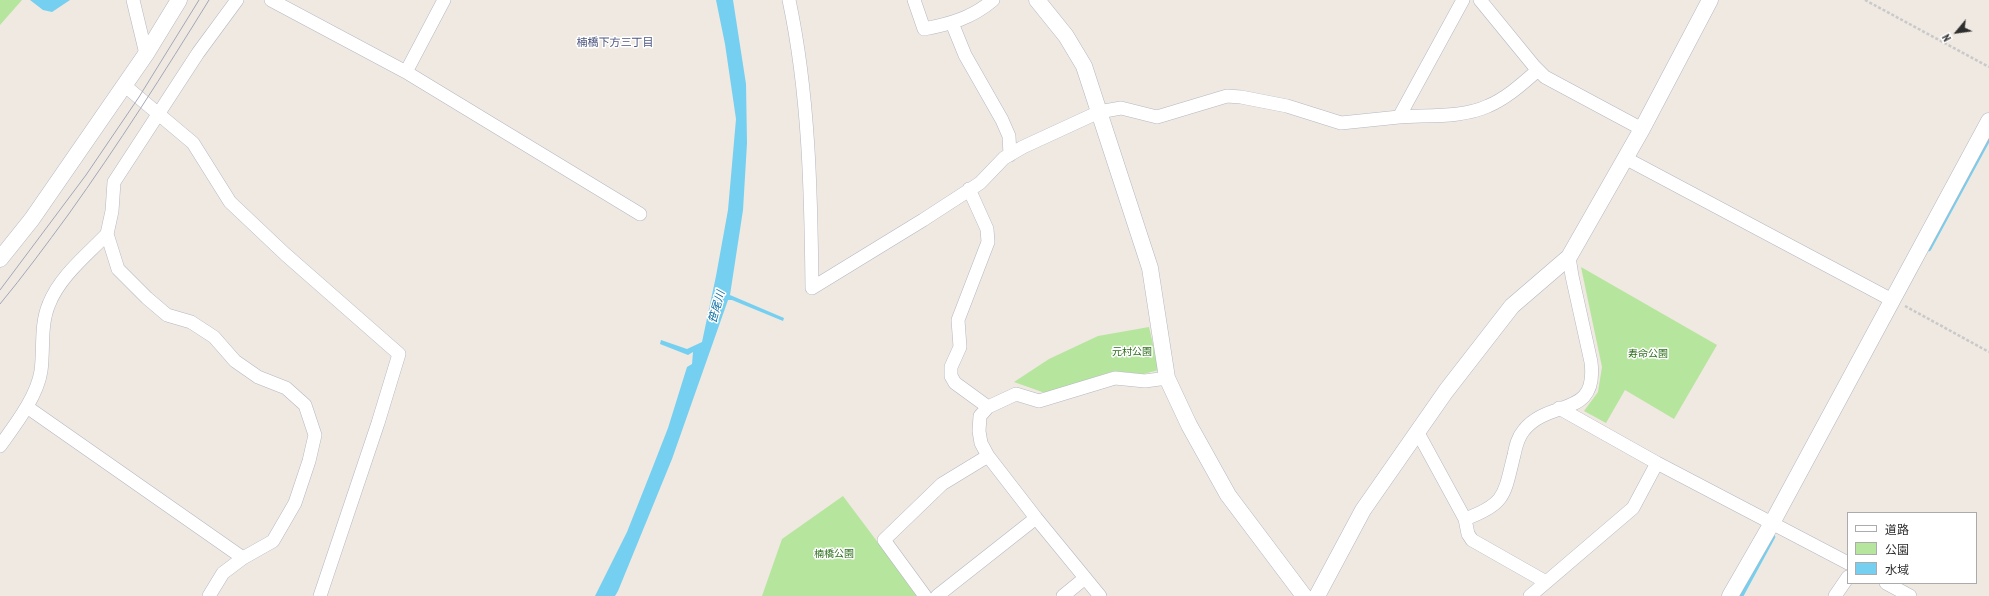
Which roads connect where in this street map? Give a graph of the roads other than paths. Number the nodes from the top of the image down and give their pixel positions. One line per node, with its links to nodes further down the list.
1 (133, 0): 14 (street)
2 (179, 0): 14 (street)
3 (237, 0): 19 (street)
4 (271, 0): 16 (street)
5 (444, 0): 16 (street)
6 (789, 0): 25 (street)
7 (914, 0): 13 (street)
8 (993, 0): 13 (street)
9 (1037, 0): 18 (street)
10 (1463, 0): 20 (street)
11 (1480, 0): 15 (street)
12 (1710, 0): 22 (street)
13 (952, 23): 23 (street)
14 (146, 54): 17 (street)
15 (1538, 70): 20 (street); 22 (street)
16 (406, 72): 26 (street)
17 (124, 85): 19 (street); 29 (street)
18 (1099, 112): 20 (street); 23 (street); 31 (street)
19 (159, 113): 27 (street); 49 (street)
20 (1400, 117)
21 (1989, 121): 30 (street)
22 (1642, 129): 24 (street)
23 (1010, 155): 25 (street)
24 (1625, 158): 28 (street); 30 (street)
25 (969, 190): 33 (street)
26 (640, 214)
27 (108, 234): 32 (street); 42 (street)
28 (1569, 257): 34 (street); 35 (street)
29 (0, 259)
30 (1897, 302): 41 (street)
31 (1167, 378): 33 (street); 54 (street)
32 (27, 407): 36 (street); 42 (street)
33 (988, 407): 37 (street)
34 (1559, 408): 38 (street); 40 (street)
35 (1416, 431): 40 (street); 55 (street)
36 (0, 446)
37 (988, 456): 39 (street); 50 (street)
38 (1657, 463): 41 (street); 46 (street)
39 (1036, 518): 44 (street); 51 (street)
40 (1464, 519): 46 (street)
41 (1777, 526): 43 (street); 57 (street)
42 (243, 558): 48 (street)
43 (1847, 562)
44 (1085, 578): 52 (street); 53 (street)
45 (1847, 578): 58 (street)
46 (1546, 582): 56 (street)
47 (1888, 584): 59 (street)
48 (212, 594)
49 (320, 596)
50 (925, 596)
51 (937, 596)
52 (1063, 596)
53 (1100, 596)
54 (1304, 596)
55 (1316, 596)
56 (1530, 596)
57 (1730, 596)
58 (1835, 596)
59 (1910, 596)

